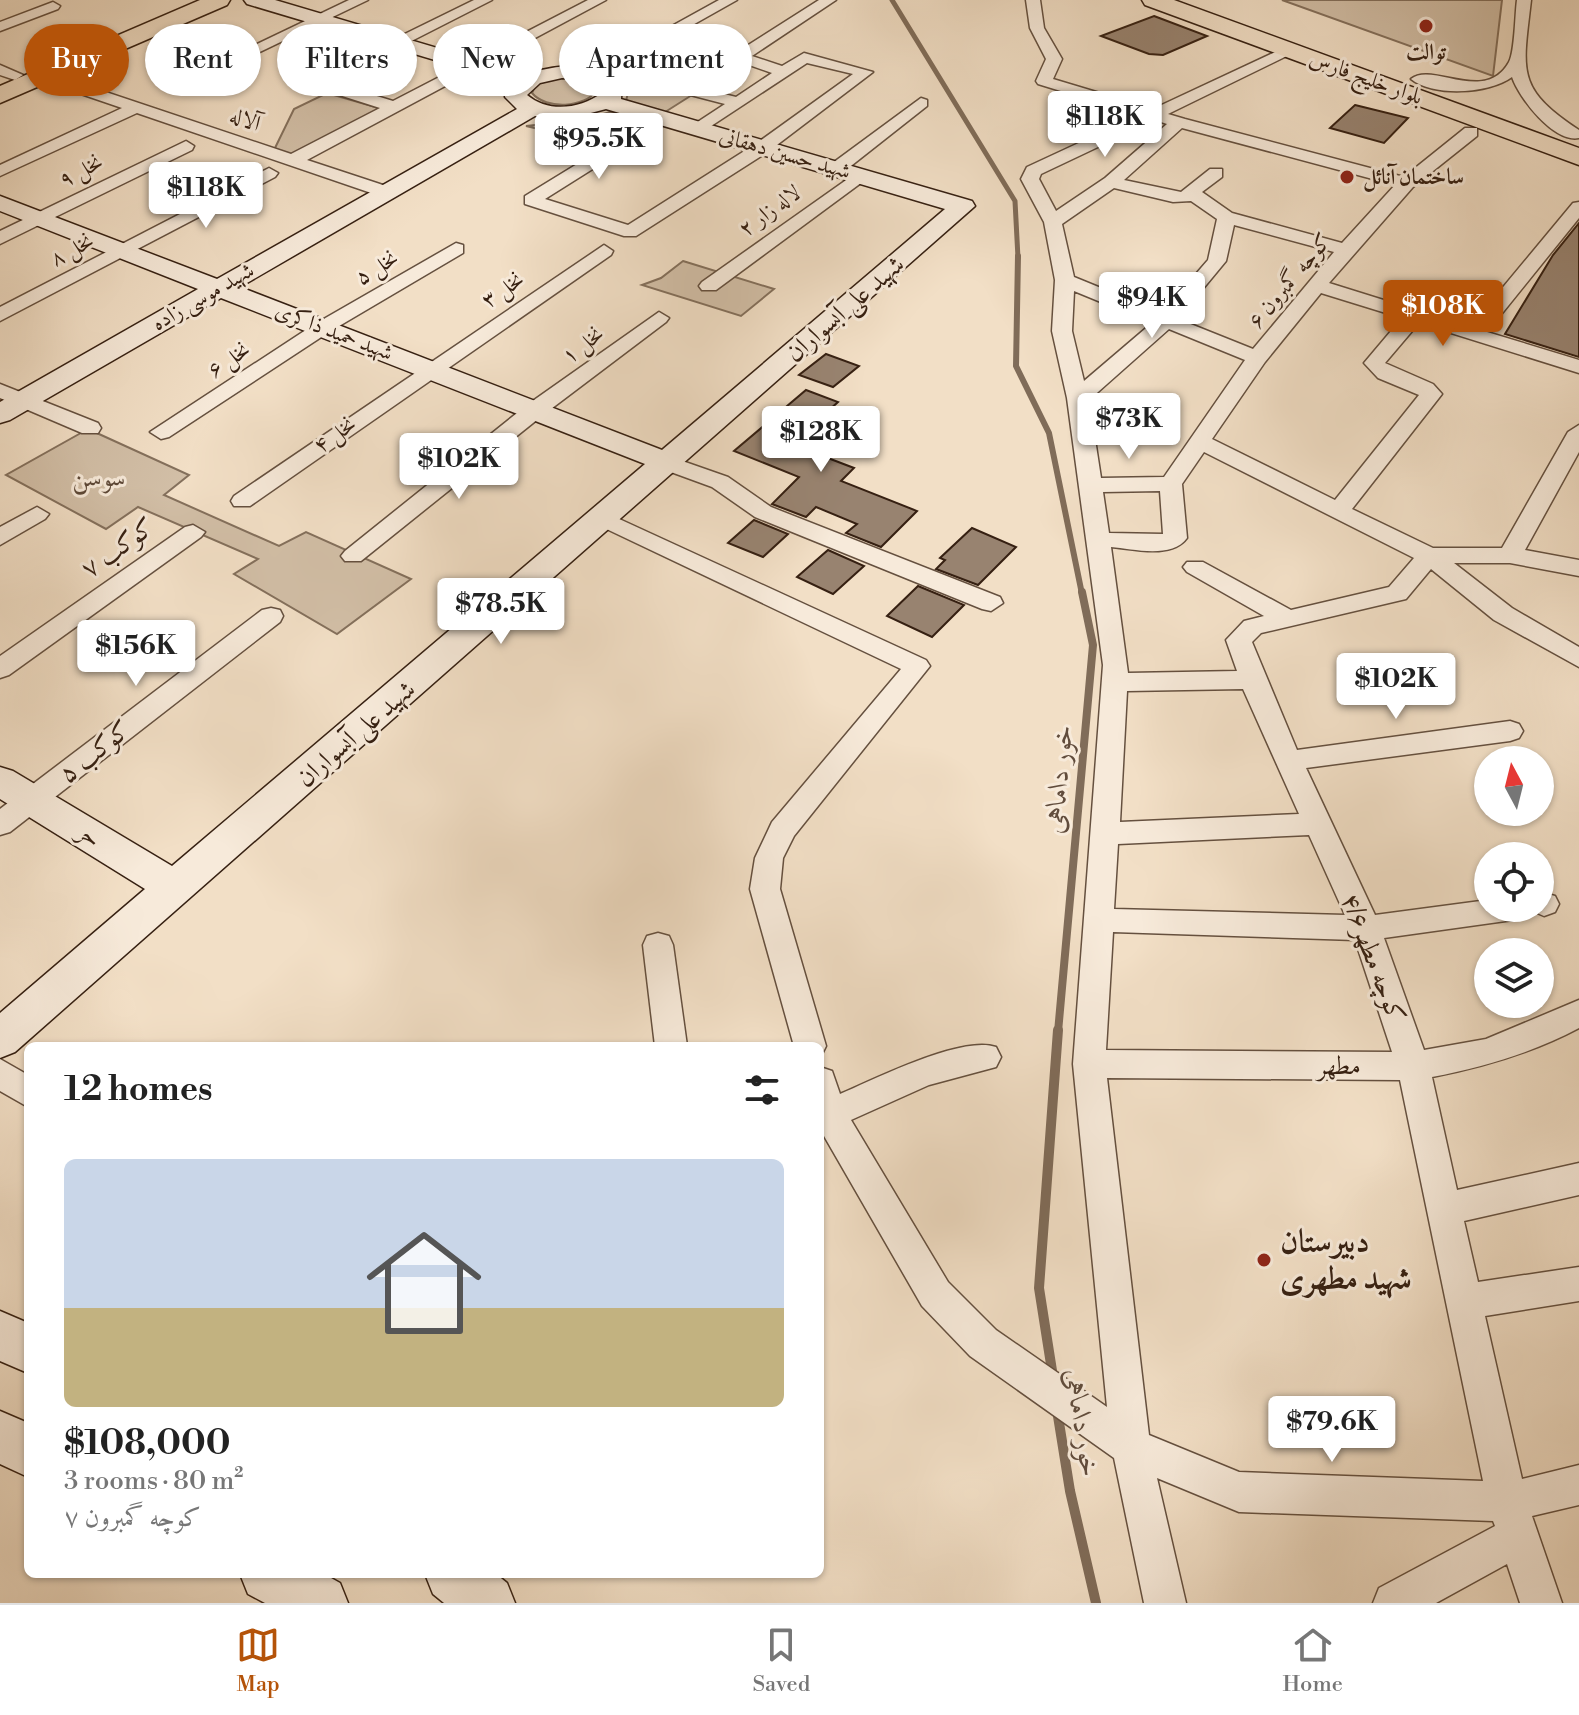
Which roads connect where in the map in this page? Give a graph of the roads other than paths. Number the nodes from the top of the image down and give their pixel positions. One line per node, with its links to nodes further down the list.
1 (192, 0): 29 (main road)
2 (219, 0): 21 (main road)
3 (254, 0): 14 (street)
4 (361, 0): 14 (street)
5 (485, 0): 19 (street)
6 (599, 0): 18 (street)
7 (730, 0): 16 (street)
8 (829, 0): 20 (street)
9 (1033, 0): 45 (street)
10 (1153, 0): 24 (main road, بلوار خلیج فارس)
11 (1198, 0): 30 (main road, بلوار خلیج فارس)
12 (1524, 0): 27 (street)
13 (53, 6): 17 (street)
14 (319, 19): 15 (street); 22 (street)
15 (336, 24)
16 (686, 24)
17 (0, 27)
18 (543, 30)
19 (417, 34)
20 (771, 36): 23 (street); 25 (street)
21 (129, 39)
22 (261, 46)
23 (752, 48)
24 (1291, 50): 45 (street); 50 (main road, بلوار خلیج فارس)
25 (805, 58): 28 (street); 52 (street)
26 (752, 62): 28 (street)
27 (1517, 62): 30 (street); 50 (street)
28 (783, 71): 40 (street)
29 (5, 75)
30 (1419, 79): 50 (main road, بلوار خلیج فارس)
31 (24, 84): 33 (main road)
32 (433, 89): 42 (street)
33 (0, 95)
34 (98, 96): 43 (street, آلاله)
35 (359, 96): 42 (street)
36 (516, 96): 44 (street)
37 (610, 96): 39 (street)
38 (710, 96): 40 (street)
39 (606, 102): 44 (street, شهید حسین دهقانی); 46 (street, شهید حسین دهقانی)
40 (737, 102): 48 (street)
41 (921, 103): 54 (street)
42 (397, 108): 53 (street)
43 (133, 109): 53 (street, آلاله); 55 (street)
44 (532, 109): 61 (street, شهید موسی زاده)
45 (1152, 113): 47 (street); 68 (street)
46 (663, 118): 48 (street, شهید حسین دهقانی); 52 (street)
47 (1179, 122): 59 (street); 60 (street)
48 (699, 129): 52 (street, شهید حسین دهقانی)
49 (1471, 132): 60 (street, کوچه گمبرون ۶)
50 (1572, 137)
51 (186, 146): 67 (street, نخل ۹)
52 (763, 147): 54 (street, شهید حسین دهقانی)
53 (293, 160): 61 (street, آلاله)
54 (836, 169): 58 (street, شهید حسین دهقانی)
55 (0, 171)
56 (269, 173): 71 (street, نخل ۸)
57 (1216, 173): 62 (street)
58 (859, 176): 64 (street, شهید حسین دهقانی); 75 (street, لاله زار ۲)
59 (1111, 182): 62 (street); 68 (street)
60 (1407, 183): 72 (street, کوچه گمبرون ۶)
61 (386, 192): 77 (street, شهید موسی زاده)
62 (1193, 194): 66 (street)
63 (0, 203): 67 (street, شهید حمید ذاکری)
64 (963, 206): 96 (street, شهید علی آبسواران)
65 (1579, 207): 83 (street)
66 (1226, 217): 72 (street); 81 (street)
67 (41, 218): 69 (street, نخل ۹); 71 (street, شهید حمید ذاکری)
68 (1053, 222): 74 (street)
69 (0, 238)
70 (456, 249): 82 (street, نخل ۵)
71 (123, 250): 77 (street, شهید حمید ذاکری); 78 (street, نخل ۸)
72 (1346, 250): 76 (street, کوچه گمبرون ۶)
73 (604, 251): 86 (street, نخل ۳)
74 (1065, 280): 81 (street); 88 (street)
75 (709, 286)
76 (1320, 286): 79 (street); 84 (street, کوچه گمبرون ۶)
77 (219, 288): 82 (street, شهید حمید ذاکری); 89 (street, شهید موسی زاده)
78 (0, 315)
79 (1415, 316): 83 (street); 100 (street)
80 (659, 318): 90 (street, نخل ۱)
81 (1165, 322): 84 (street); 88 (street)
82 (322, 328): 86 (street, شهید حمید ذاکری); 93 (street, نخل ۶)
83 (1475, 334): 85 (street)
84 (1257, 358): 95 (street, کوچه گمبرون ۶)
85 (1579, 367)
86 (428, 369): 90 (street, شهید حمید ذاکری); 99 (street, نخل ۴)
87 (0, 390): 89 (street)
88 (1078, 398): 98 (street)
89 (24, 400): 91 (street, شهید موسی زاده); 92 (street)
90 (535, 410): 96 (street, شهید حمید ذاکری); 107 (street, نخل ۱)
91 (0, 414)
92 (90, 428)
93 (161, 432)
94 (1579, 432): 106 (street)
95 (1199, 441): 97 (street, کوچه گمبرون ۶); 100 (street)
96 (668, 463): 102 (street, شهید علی آبسواران); 111 (street)
97 (1171, 484): 98 (street); 105 (street)
98 (1088, 485): 105 (street)
99 (242, 501)
100 (1337, 513): 108 (street)
101 (37, 514): 104 (street)
102 (604, 519): 124 (street, شهید علی آبسواران); 132 (street)
103 (193, 532): 115 (street, کوکب ۷)
104 (0, 538)
105 (1098, 539): 117 (street)
106 (1510, 555): 108 (street); 110 (street)
107 (353, 556)
108 (1429, 556): 113 (street, کوچه مطهر۴/۶); 114 (street)
109 (1195, 567): 113 (street)
110 (1579, 568)
111 (991, 603)
112 (271, 616): 120 (street, کوکب ۵)
113 (1290, 620): 116 (street, کوچه مطهر۴/۶)
114 (1579, 658)
115 (0, 669)
116 (1253, 680): 117 (street); 119 (street, کوچه مطهر۴/۶)
117 (1115, 682): 123 (street)
118 (1510, 731): 119 (street)
119 (1288, 761): 122 (street, کوچه مطهر۴/۶)
120 (16, 791): 121 (street, کوکب ۵); 124 (street, حر)
121 (0, 824)
122 (1318, 824): 123 (street); 127 (street, کوچه مطهر۴/۶)
123 (1104, 834): 126 (street)
124 (177, 889): 130 (street, شهید علی آبسواران)
125 (1474, 913): 127 (street)
126 (1098, 920): 127 (street); 134 (street)
127 (1366, 928): 135 (street, کوچه مطهر۴/۶)
128 (658, 945): 131 (street)
129 (1579, 1013): 135 (street, مطهر)
130 (0, 1039)
131 (670, 1042)
132 (809, 1042)
133 (985, 1057): 138 (street)
134 (1089, 1064): 135 (street, مطهر); 147 (street)
135 (1413, 1066): 141 (street, کوچه مطهر۴/۶)
136 (0, 1073): 137 (street)
137 (24, 1090)
138 (824, 1103)
139 (824, 1105): 147 (street)
140 (1579, 1179): 141 (street)
141 (1442, 1210): 143 (street, کوچه مطهر۴/۶)
142 (1579, 1284): 143 (street)
143 (1462, 1302): 150 (street, کوچه مطهر۴/۶)
144 (0, 1336): 145 (street)
145 (24, 1346)
146 (0, 1437): 148 (street)
147 (1131, 1447): 150 (street); 155 (street)
148 (24, 1448)
149 (1579, 1485): 150 (street)
150 (1513, 1519): 156 (street); 157 (street, کوچه مطهر۴/۶)
151 (275, 1578): 153 (street)
152 (458, 1578): 154 (street)
153 (320, 1603)
154 (487, 1603)
155 (1165, 1603)
156 (1394, 1603)
157 (1541, 1603)

